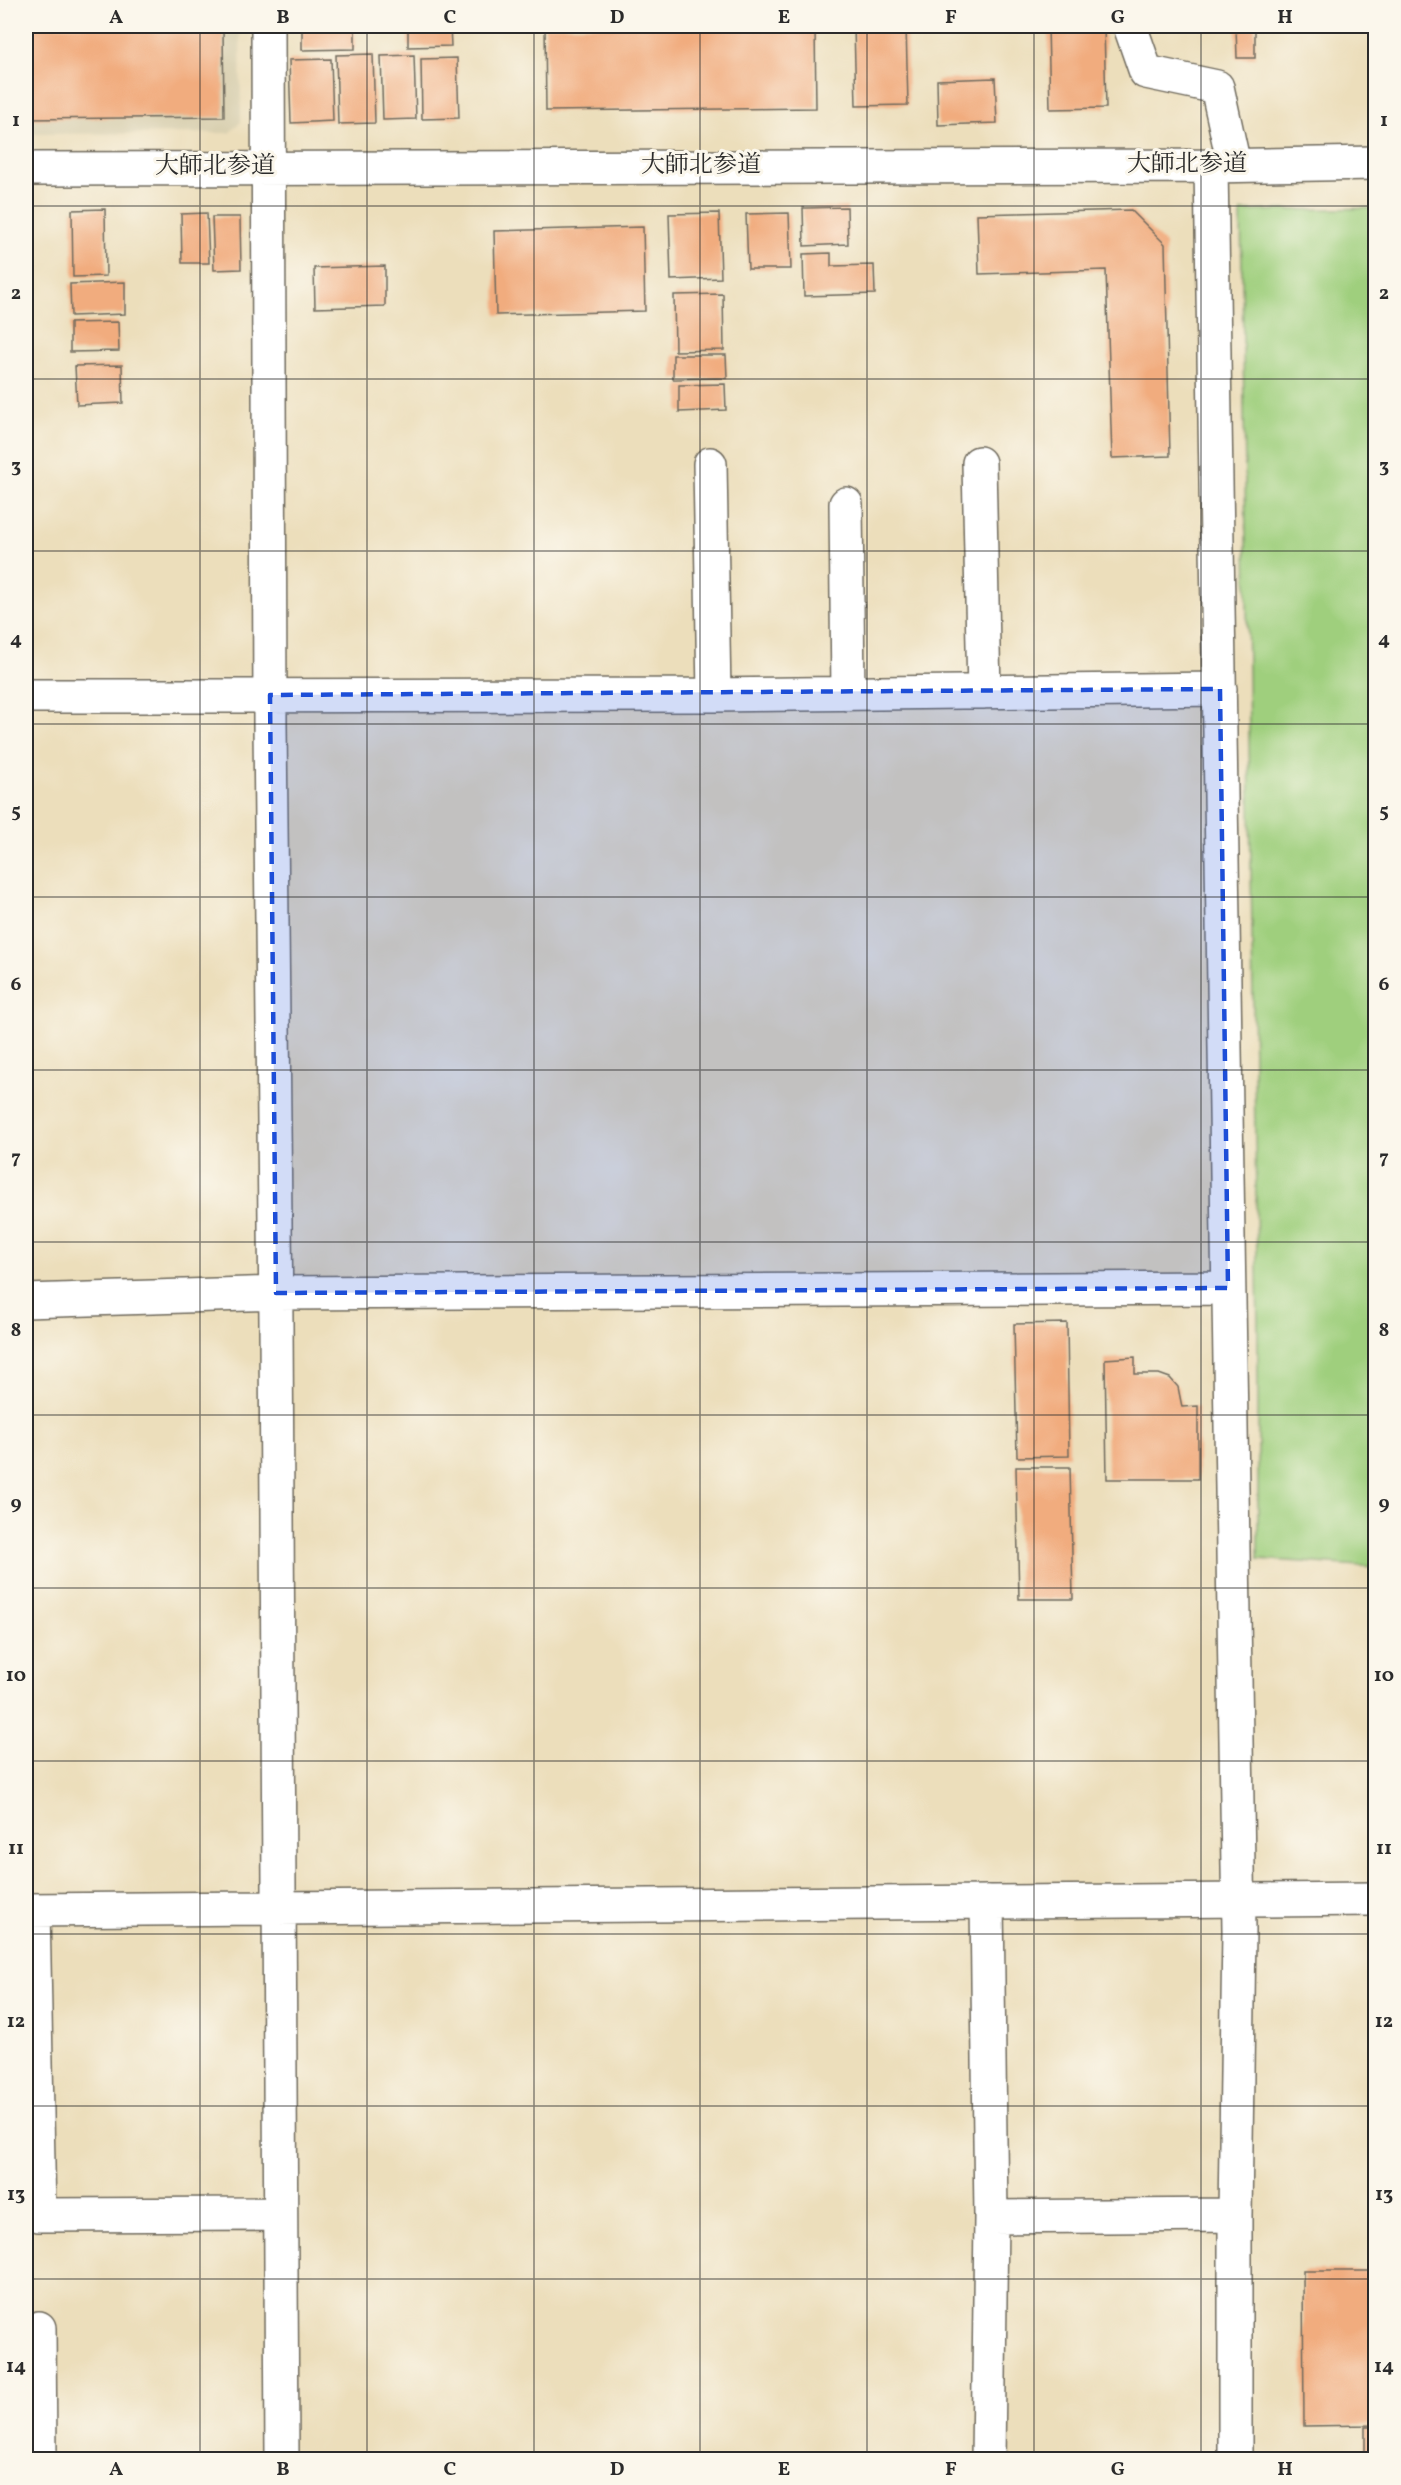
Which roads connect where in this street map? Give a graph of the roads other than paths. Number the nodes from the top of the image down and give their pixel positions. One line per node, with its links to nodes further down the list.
1 (268, 26): 5 (street)
2 (1130, 26): 4 (street)
3 (1376, 163): 4 (street, 大師北参道)
4 (1223, 165): 5 (street, 大師北参道); 10 (street)
5 (267, 167): 6 (street, 大師北参道); 13 (street)
6 (26, 169)
7 (979, 463): 11 (street)
8 (710, 464): 14 (street)
9 (846, 504): 12 (street)
10 (1220, 689): 11 (street); 16 (street)
11 (984, 692): 12 (street)
12 (848, 694): 14 (street)
13 (270, 695): 14 (street); 15 (street); 17 (street)
14 (714, 695)
15 (26, 696)
16 (1228, 1288): 17 (street); 20 (street)
17 (276, 1293): 18 (street); 22 (street)
18 (26, 1301)
19 (1376, 1899): 20 (street)
20 (1238, 1900): 21 (street); 25 (street)
21 (987, 1902): 22 (street); 26 (street)
22 (279, 1909): 23 (street); 24 (street)
23 (29, 1910): 24 (street)
24 (279, 2214): 29 (street)
25 (1235, 2215): 26 (street); 31 (street)
26 (991, 2217): 30 (street)
27 (39, 2328): 28 (street)
28 (40, 2460)
29 (282, 2460)
30 (988, 2460)
31 (1235, 2460)

